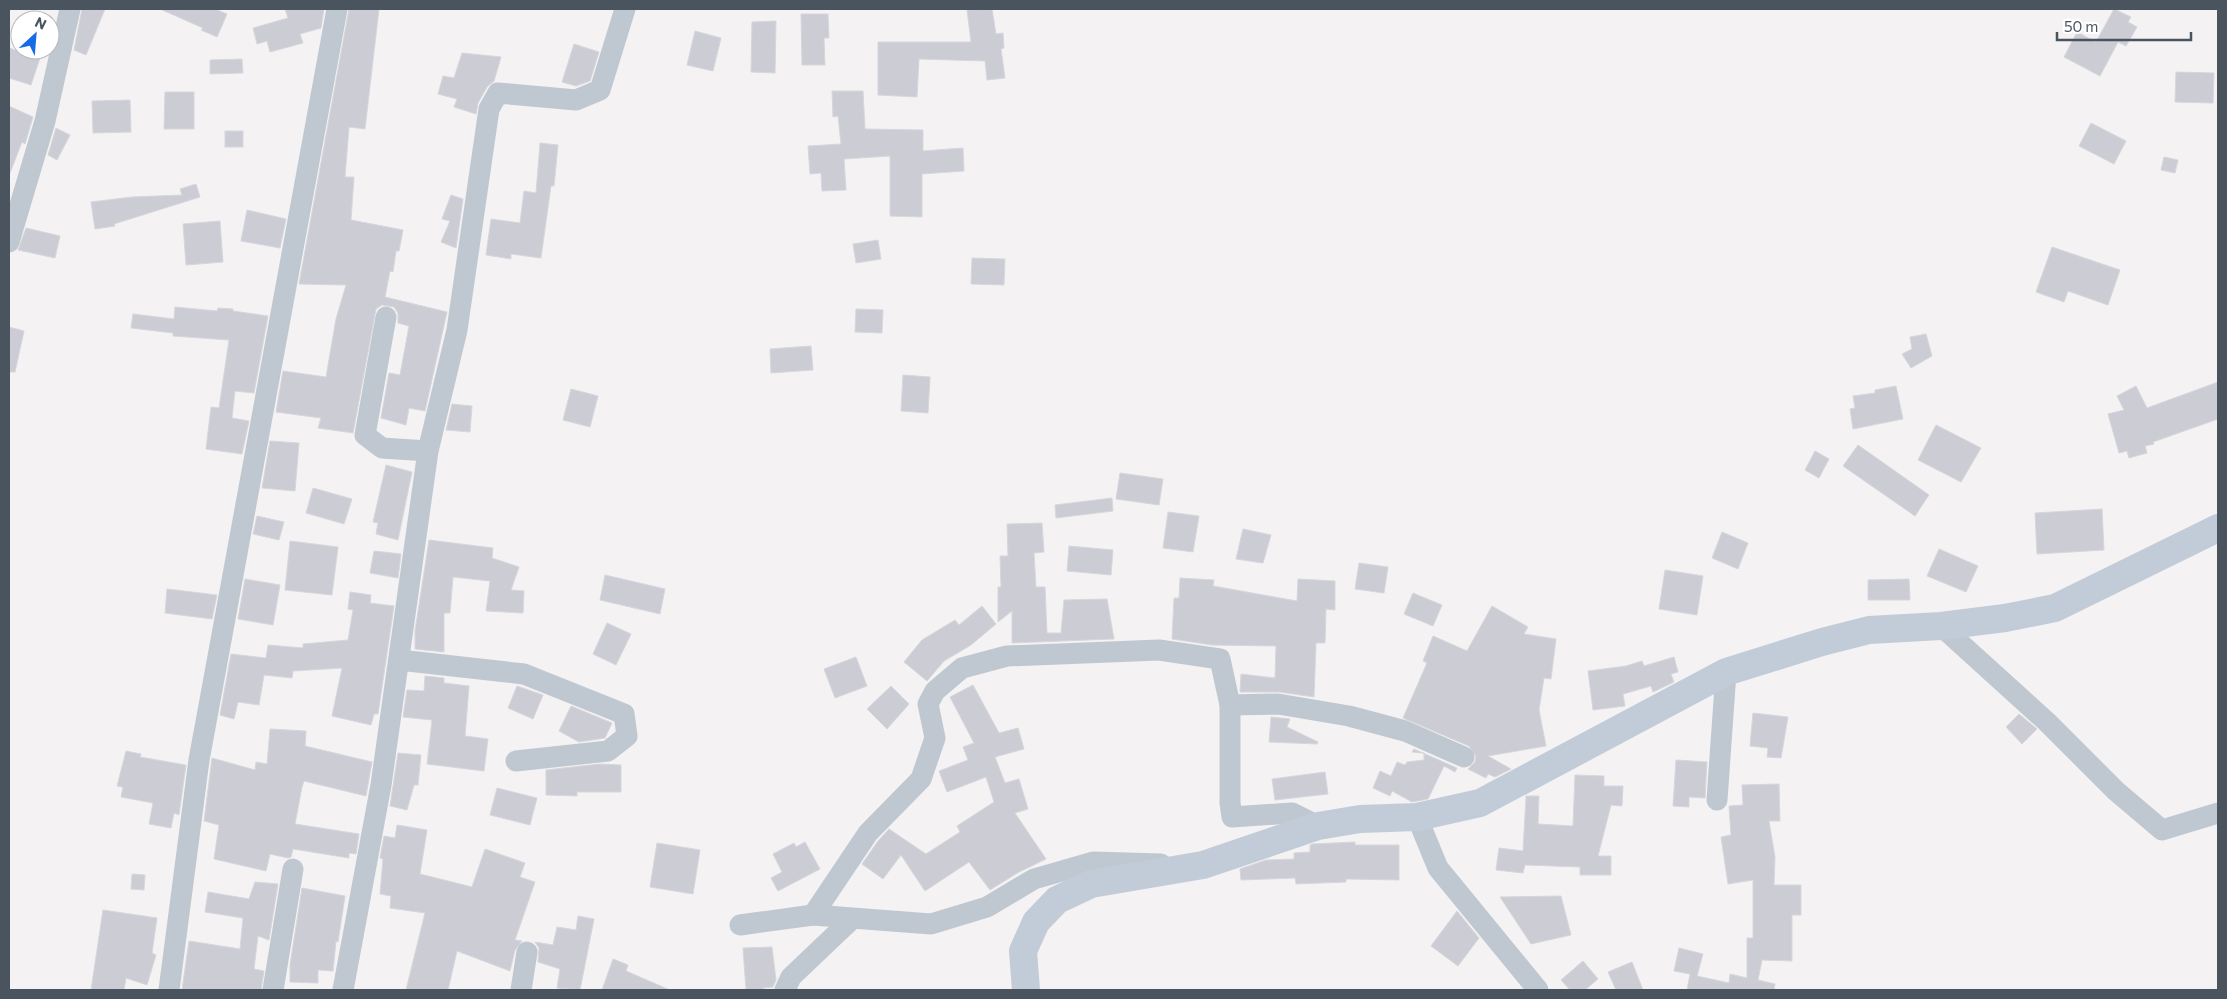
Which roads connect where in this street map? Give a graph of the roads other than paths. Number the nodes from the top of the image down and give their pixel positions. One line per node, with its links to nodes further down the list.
1 (70, 9): 4 (street)
2 (337, 9): 24 (street)
3 (624, 9): 6 (street)
4 (9, 242)
5 (386, 317): 6 (street)
6 (428, 451): 9 (street)
7 (2218, 528): 8 (main road)
8 (1941, 626): 10 (main road); 15 (street)
9 (399, 660): 13 (street); 26 (street)
10 (1726, 672): 14 (street); 16 (main road)
11 (1230, 705): 12 (street); 17 (street); 20 (street)
12 (1464, 757)
13 (516, 761)
14 (1716, 800)
15 (2218, 812)
16 (1416, 817): 17 (main road); 30 (street)
17 (1318, 826): 18 (main road)
18 (1204, 865): 21 (street); 29 (main road)
19 (293, 869): 25 (street)
20 (813, 915): 21 (street); 22 (street)
21 (852, 919): 28 (street)
22 (740, 925)
23 (527, 952): 27 (street)
24 (169, 990)
25 (273, 990)
26 (342, 990)
27 (520, 990)
28 (785, 990)
29 (1026, 990)
30 (1538, 990)

